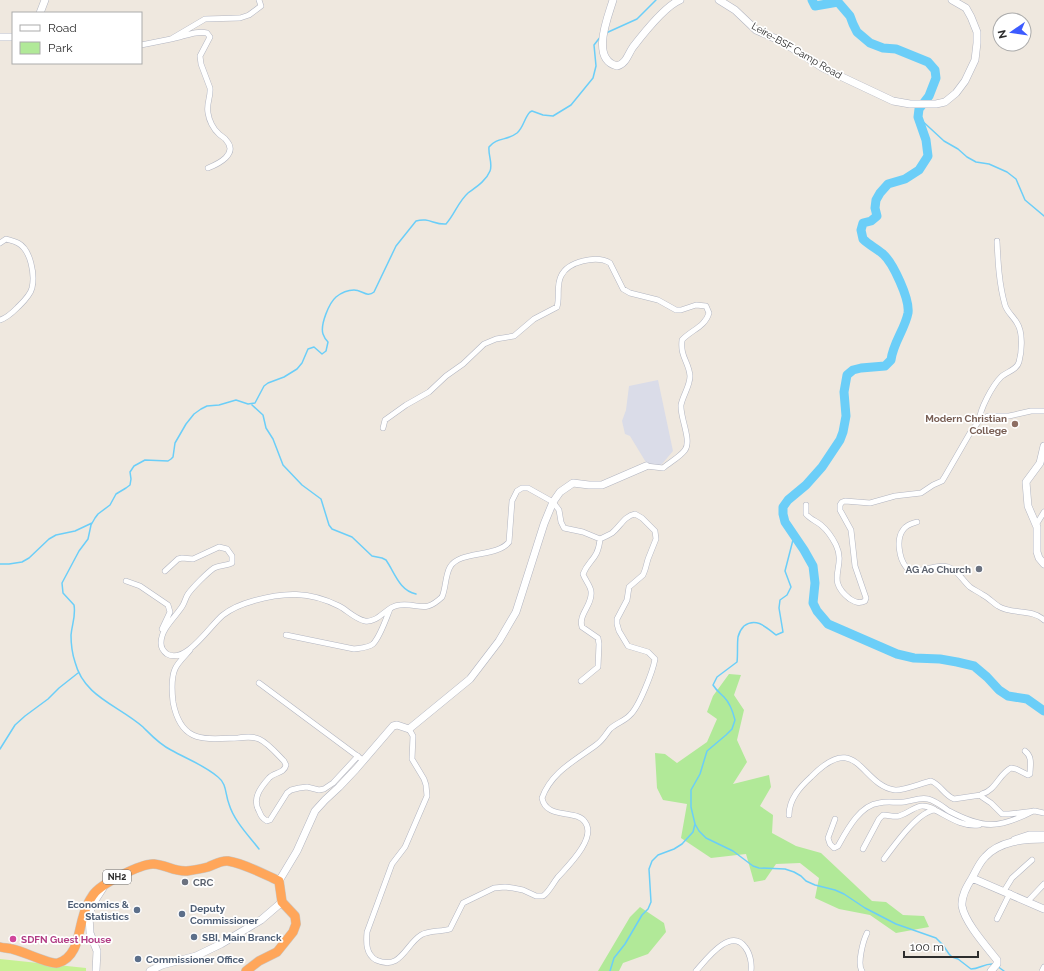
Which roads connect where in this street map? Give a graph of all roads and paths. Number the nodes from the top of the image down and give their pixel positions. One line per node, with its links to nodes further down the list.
1 (45, 0): 7 (street)
2 (259, 0): 10 (street)
3 (614, 0): 4 (street)
4 (680, 0)
5 (719, 0): 6 (street, Leire-BSF Camp Road)
6 (952, 0)
7 (40, 12)
8 (0, 37): 9 (street)
9 (12, 37)
10 (171, 39): 11 (street); 12 (street)
11 (142, 45)
12 (208, 168)
13 (997, 241): 17 (street)
14 (0, 244): 15 (street)
15 (0, 320)
16 (1044, 411): 17 (street)
17 (979, 421): 22 (street)
18 (383, 428): 20 (street)
19 (1044, 446): 25 (street)
20 (646, 466): 21 (street)
21 (553, 502): 26 (street); 30 (street); 37 (street)
22 (806, 505)
23 (1044, 512): 25 (street)
24 (917, 522): 31 (street)
25 (1036, 525): 27 (street)
26 (600, 539): 35 (street); 37 (street)
27 (1044, 564)
28 (165, 571): 33 (street)
29 (126, 581): 33 (street)
30 (390, 608): 32 (street); 34 (street)
31 (1044, 620)
32 (286, 635)
33 (161, 644): 34 (street)
34 (190, 650): 39 (street)
35 (580, 681)
36 (259, 682): 39 (street)
37 (409, 729): 39 (street)
38 (1025, 751): 40 (street)
39 (361, 758): 54 (street)
40 (981, 795): 42 (street); 44 (street)
41 (935, 810): 46 (street); 50 (street); 51 (street)
42 (1033, 811): 43 (street); 46 (street)
43 (1044, 813)
44 (788, 815)
45 (836, 819): 46 (street)
46 (988, 825)
47 (1044, 834): 49 (street)
48 (1044, 839): 49 (street)
49 (1004, 844): 53 (street)
50 (863, 848)
51 (884, 859)
52 (1032, 860): 57 (street)
53 (972, 878): 57 (street); 71 (street)
54 (279, 881): 55 (highway, NH2); 58 (highway)
55 (105, 884): 63 (highway, NH2); 65 (street)
56 (1044, 884): 59 (street)
57 (1007, 892): 59 (street); 61 (street)
58 (282, 902): 66 (street); 67 (highway)
59 (1028, 902): 60 (street)
60 (1044, 909)
61 (997, 918)
62 (867, 933): 70 (street)
63 (0, 947)
64 (1044, 967): 72 (street)
65 (96, 971)
66 (150, 971)
67 (246, 971)
68 (696, 971): 69 (street)
69 (751, 971)
70 (862, 971)
71 (991, 971)
72 (1042, 971)

